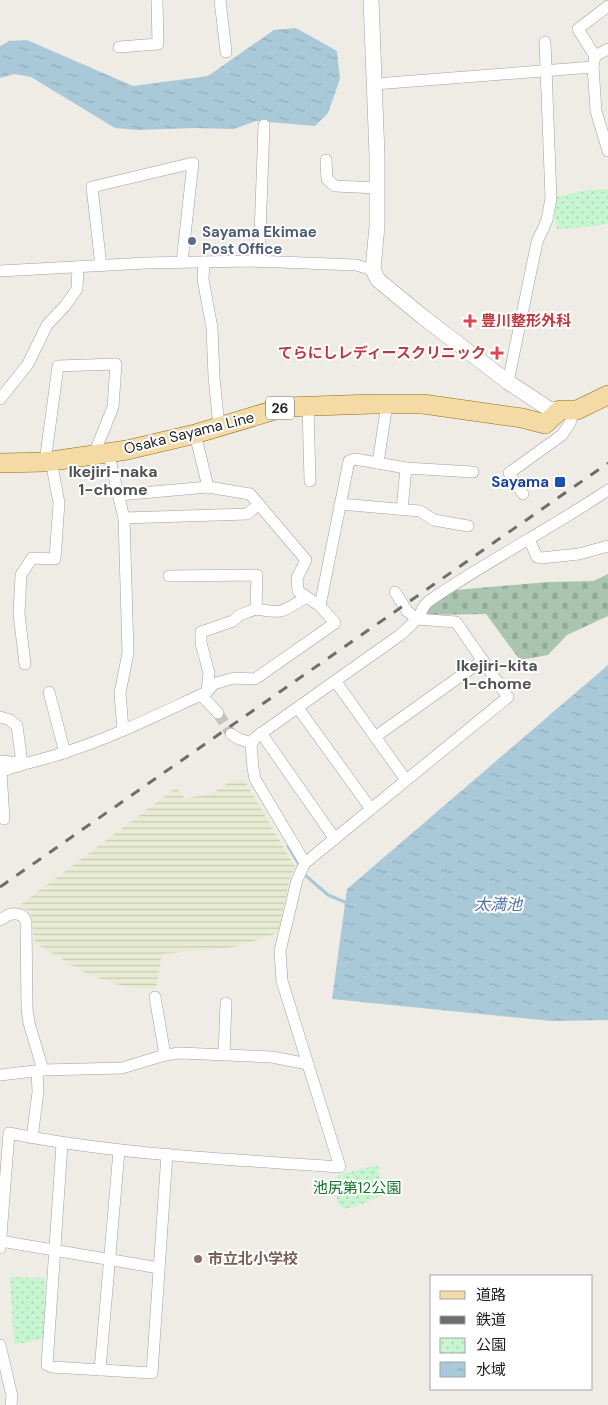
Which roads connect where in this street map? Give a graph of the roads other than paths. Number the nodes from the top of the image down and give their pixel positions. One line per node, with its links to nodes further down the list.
1 (157, 0): 6 (street)
2 (220, 0): 8 (street)
3 (371, 0): 11 (street)
4 (608, 6): 9 (street)
5 (545, 42): 10 (street)
6 (119, 47)
7 (608, 49): 9 (street)
8 (226, 52)
9 (594, 62): 10 (street); 12 (street)
10 (546, 72): 11 (street); 24 (street)
11 (375, 84): 16 (street)
12 (603, 119): 14 (street)
13 (264, 125): 19 (street)
14 (608, 151)
15 (326, 160): 16 (street)
16 (377, 188): 22 (street)
17 (182, 262): 18 (street); 20 (street); 20 (street)
18 (204, 262): 19 (street); 30 (street)
19 (259, 262): 22 (street)
20 (101, 266): 21 (street)
21 (78, 267): 23 (street); 26 (street)
22 (373, 270): 24 (street)
23 (0, 271)
24 (508, 382): 29 (street)
25 (608, 394): 29 (main road, Osaka Sayama Line / 26)
26 (0, 399)
27 (387, 404): 28 (main road, Osaka Sayama Line / 26); 29 (main road, Osaka Sayama Line / 26); 35 (street)
28 (308, 406): 30 (main road, Osaka Sayama Line / 26); 38 (street)
29 (567, 410): 41 (street)
30 (219, 427): 31 (main road, Osaka Sayama Line / 26)
31 (195, 434): 32 (main road, Osaka Sayama Line / 26); 39 (street)
32 (101, 453): 33 (main road, Osaka Sayama Line / 26); 33 (street); 42 (street)
33 (48, 462): 34 (main road, Osaka Sayama Line / 26); 57 (street)
34 (0, 463)
35 (378, 463): 36 (street); 44 (street)
36 (406, 468): 37 (street); 45 (street)
37 (473, 472)
38 (310, 481)
39 (208, 487): 42 (street); 43 (street)
40 (608, 490): 48 (street)
41 (523, 494)
42 (118, 495): 46 (street)
43 (259, 504): 46 (street); 52 (street)
44 (340, 504): 45 (street); 53 (street)
45 (402, 510): 47 (street)
46 (124, 518): 64 (street)
47 (468, 526)
48 (529, 539): 49 (street); 55 (street)
49 (608, 546)
50 (170, 576): 54 (street)
51 (395, 592): 55 (street)
52 (306, 597): 53 (street); 54 (street)
53 (320, 606): 60 (street)
54 (256, 609): 60 (street)
55 (417, 619): 56 (street); 58 (street)
56 (483, 660): 67 (street); 72 (street)
57 (25, 664)
58 (336, 682): 61 (street); 67 (street)
59 (49, 692): 69 (street)
60 (204, 693): 62 (street); 64 (street)
61 (298, 708): 65 (street); 73 (street)
62 (218, 713)
63 (0, 717): 70 (street)
64 (123, 730): 69 (street)
65 (261, 733): 68 (street); 75 (street)
66 (231, 734): 68 (street)
67 (375, 737): 72 (street)
68 (252, 743): 76 (street)
69 (65, 753): 70 (street)
70 (22, 763): 71 (street)
71 (0, 768): 74 (street)
72 (406, 780): 73 (street)
73 (371, 809): 75 (street)
74 (4, 819)
75 (335, 839): 76 (street)
76 (306, 863): 82 (street)
77 (0, 920): 83 (street)
78 (155, 997): 81 (street)
79 (226, 1003): 80 (street)
80 (224, 1055): 81 (street); 82 (street)
81 (165, 1056): 83 (street)
82 (308, 1064): 89 (street)
83 (40, 1070): 84 (street); 86 (street)
84 (0, 1075)
85 (4, 1132): 86 (street); 90 (street)
86 (32, 1138): 87 (street)
87 (62, 1144): 88 (street); 92 (street)
88 (119, 1151): 89 (street); 93 (street)
89 (167, 1154): 94 (street)
90 (0, 1241): 91 (street); 92 (street)
91 (0, 1248)
92 (55, 1251): 93 (street); 96 (street)
93 (109, 1261): 94 (street); 96 (street)
94 (159, 1268): 96 (street)
95 (0, 1345): 97 (street)
96 (100, 1370)
97 (11, 1405)

